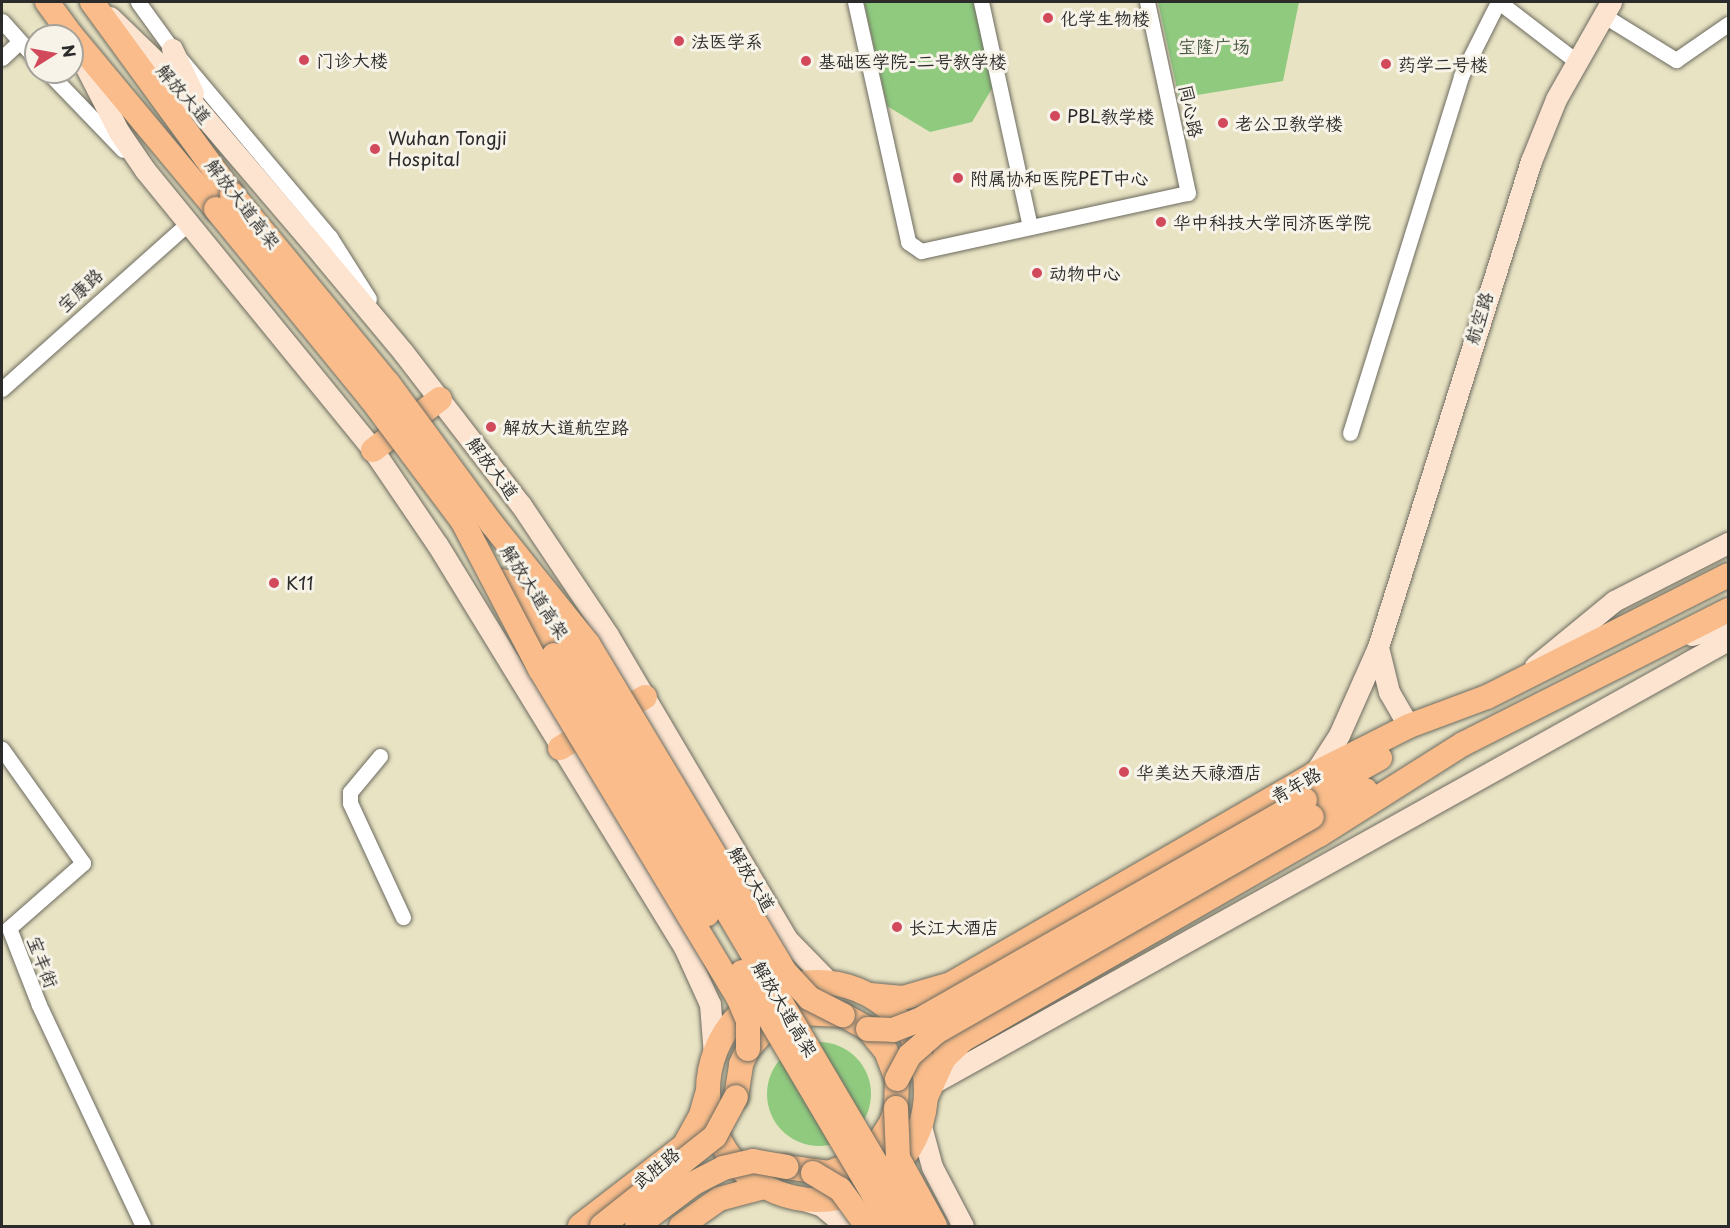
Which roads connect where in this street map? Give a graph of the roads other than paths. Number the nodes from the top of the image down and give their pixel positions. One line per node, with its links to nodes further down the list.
1 (47, 2): 10 (main road)
2 (93, 2): 20 (main road, 解放大道); 22 (main road, 解放大道高架)
3 (138, 2): 14 (street)
4 (855, 2): 24 (street)
5 (981, 2): 24 (street)
6 (1148, 2): 24 (street, 同心路)
7 (1499, 2): 17 (street); 28 (street)
8 (1607, 8): 11 (street); 17 (main road, 航空路)
9 (2, 21): 12 (street)
10 (63, 24)
11 (1728, 24)
12 (20, 42): 13 (street); 16 (street)
13 (24, 46)
14 (172, 49): 20 (main road); 25 (street)
15 (84, 50): 22 (main road, 解放大道高架)
16 (2, 58)
17 (1576, 61): 38 (main road, 航空路)
18 (84, 62): 21 (main road)
19 (60, 84): 21 (street)
20 (205, 118): 25 (main road, 解放大道)
21 (145, 170): 23 (main road)
22 (224, 201): 30 (main road, 解放大道高架, bridge); 31 (main road, 解放大道高架, bridge)
23 (188, 223): 26 (street, 宝康路); 29 (main road)
24 (1030, 227)
25 (403, 352): 27 (main road, 解放大道)
26 (2, 389)
27 (440, 399): 29 (main road); 40 (main road, 解放大道)
28 (1350, 433)
29 (373, 450): 44 (main road)
30 (463, 522): 54 (main road, bridge); 71 (main road, 解放大道高架, bridge)
31 (492, 524): 52 (main road, bridge); 72 (main road, 解放大道高架, bridge)
32 (1728, 543): 39 (main road)
33 (1728, 575): 39 (main road, 青年路)
34 (1728, 610): 37 (main road)
35 (1728, 625): 37 (main road)
36 (1728, 640): 57 (main road)
37 (1657, 645): 43 (main road)
38 (1378, 647): 42 (main road); 47 (main road, 航空路)
39 (1511, 685): 41 (main road, 青年路)
40 (645, 697): 44 (main road); 50 (main road, 解放大道)
41 (1487, 697): 42 (main road, 青年路); 48 (main road)
42 (1409, 726): 47 (main road, 青年路)
43 (1463, 744): 48 (main road); 57 (main road)
44 (560, 748): 55 (main road)
45 (2, 749): 64 (street, 宝丰街)
46 (380, 756): 49 (street)
47 (1314, 774): 51 (main road, 青年路)
48 (1308, 809): 53 (main road, bridge); 56 (main road, bridge)
49 (403, 917)
50 (829, 982): 51 (main road); 55 (main road)
51 (870, 995): 57 (main road)
52 (843, 1015): 53 (main road); 54 (main road, bridge)
53 (868, 1029): 56 (main road)
54 (748, 1049): 66 (main road, bridge)
55 (714, 1055): 58 (main road)
56 (897, 1079): 59 (main road)
57 (929, 1089): 60 (main road)
58 (708, 1091): 62 (main road); 65 (main road, 武胜路)
59 (896, 1108): 61 (main road, bridge); 73 (main road, bridge)
60 (921, 1126): 63 (main road); 74 (main road)
61 (813, 1173): 67 (main road, bridge); 70 (main road, bridge)
62 (764, 1186): 63 (main road); 68 (main road)
63 (804, 1200): 69 (main road)
64 (142, 1227)
65 (580, 1227)
66 (602, 1227)
67 (637, 1227)
68 (681, 1227)
69 (846, 1227)
70 (867, 1227)
71 (892, 1227)
72 (913, 1227)
73 (935, 1227)
74 (963, 1227)

